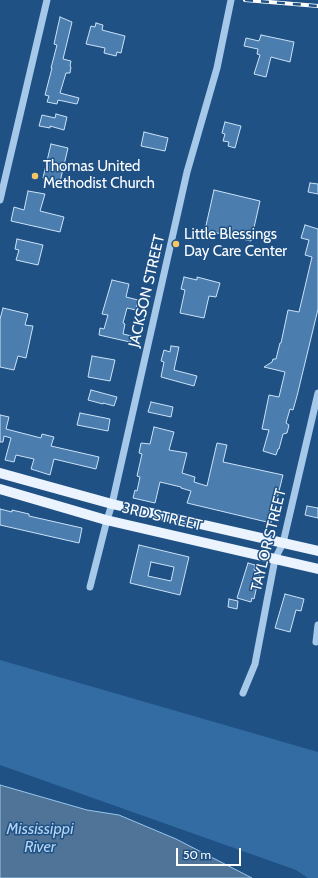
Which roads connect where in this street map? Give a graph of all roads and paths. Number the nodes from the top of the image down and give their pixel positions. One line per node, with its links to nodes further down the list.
1 (47, 0): 3 (street)
2 (231, 0): 7 (street, JACKSON STREET)
3 (0, 200)
4 (318, 393): 9 (street, TAYLOR STREET)
5 (0, 473): 7 (main road, 3RD STREET)
6 (0, 489): 8 (main road, 3RD STREET)
7 (112, 504): 8 (street, JACKSON STREET); 9 (main road, 3RD STREET)
8 (107, 520): 11 (main road, 3RD STREET); 13 (street, JACKSON STREET)
9 (283, 543): 10 (main road, 3RD STREET); 11 (street, TAYLOR STREET)
10 (318, 551)
11 (275, 559): 12 (main road, 3RD STREET); 16 (street, TAYLOR STREET)
12 (318, 569)
13 (90, 587)
14 (318, 625): 15 (street)
15 (316, 642)
16 (243, 693)

